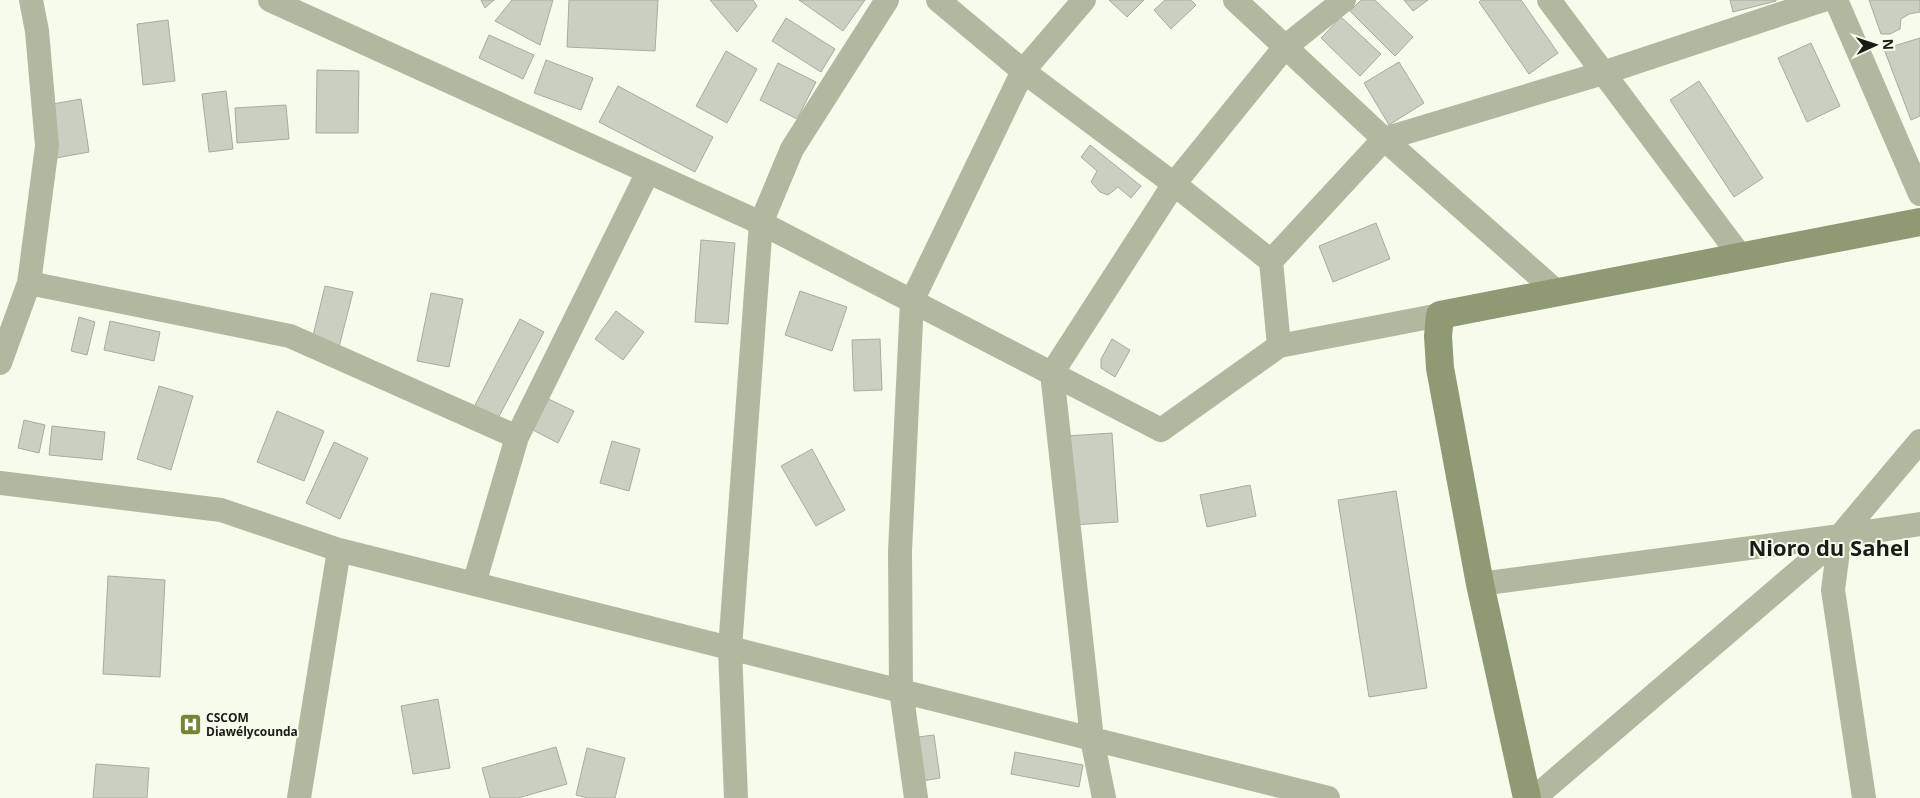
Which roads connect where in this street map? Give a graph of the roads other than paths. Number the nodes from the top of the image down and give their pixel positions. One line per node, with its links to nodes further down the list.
1 (31, 0): 22 (street)
2 (270, 0): 15 (street)
3 (887, 0): 19 (street)
4 (938, 0): 12 (street)
5 (1084, 0): 12 (street)
6 (1235, 0): 11 (street)
7 (1344, 0): 11 (street)
8 (1549, 0): 13 (street)
9 (1823, 0): 13 (street)
10 (1836, 0): 17 (street)
11 (1285, 47): 14 (street); 16 (street)
12 (1023, 71): 16 (street); 24 (street)
13 (1603, 73): 14 (street); 20 (street)
14 (1384, 139): 21 (street); 23 (street)
15 (648, 172): 19 (street); 29 (street)
16 (1174, 184): 21 (street); 28 (street)
17 (1920, 194)
18 (1920, 222): 20 (street)
19 (761, 223): 24 (street); 37 (street)
20 (1741, 257): 23 (street)
21 (1271, 261): 26 (street)
22 (28, 284): 27 (street); 29 (street)
23 (1557, 292): 25 (street)
24 (912, 301): 28 (street); 38 (street)
25 (1440, 315): 26 (street); 36 (street)
26 (1279, 346): 28 (street)
27 (0, 363)
28 (1052, 373): 39 (street)
29 (517, 437): 35 (street)
30 (1920, 441): 33 (street)
31 (0, 483): 34 (street)
32 (1920, 524): 33 (street)
33 (1840, 536): 36 (street); 46 (street); 47 (street)
34 (339, 550): 35 (street); 40 (street)
35 (474, 584): 37 (street)
36 (1480, 584): 45 (street)
37 (730, 649): 38 (street); 41 (street)
38 (901, 690): 39 (street); 42 (street)
39 (1092, 740): 43 (street); 44 (street)
40 (299, 798)
41 (736, 798)
42 (916, 798)
43 (1104, 798)
44 (1328, 798)
45 (1527, 798)
46 (1534, 798)
47 (1864, 798)

